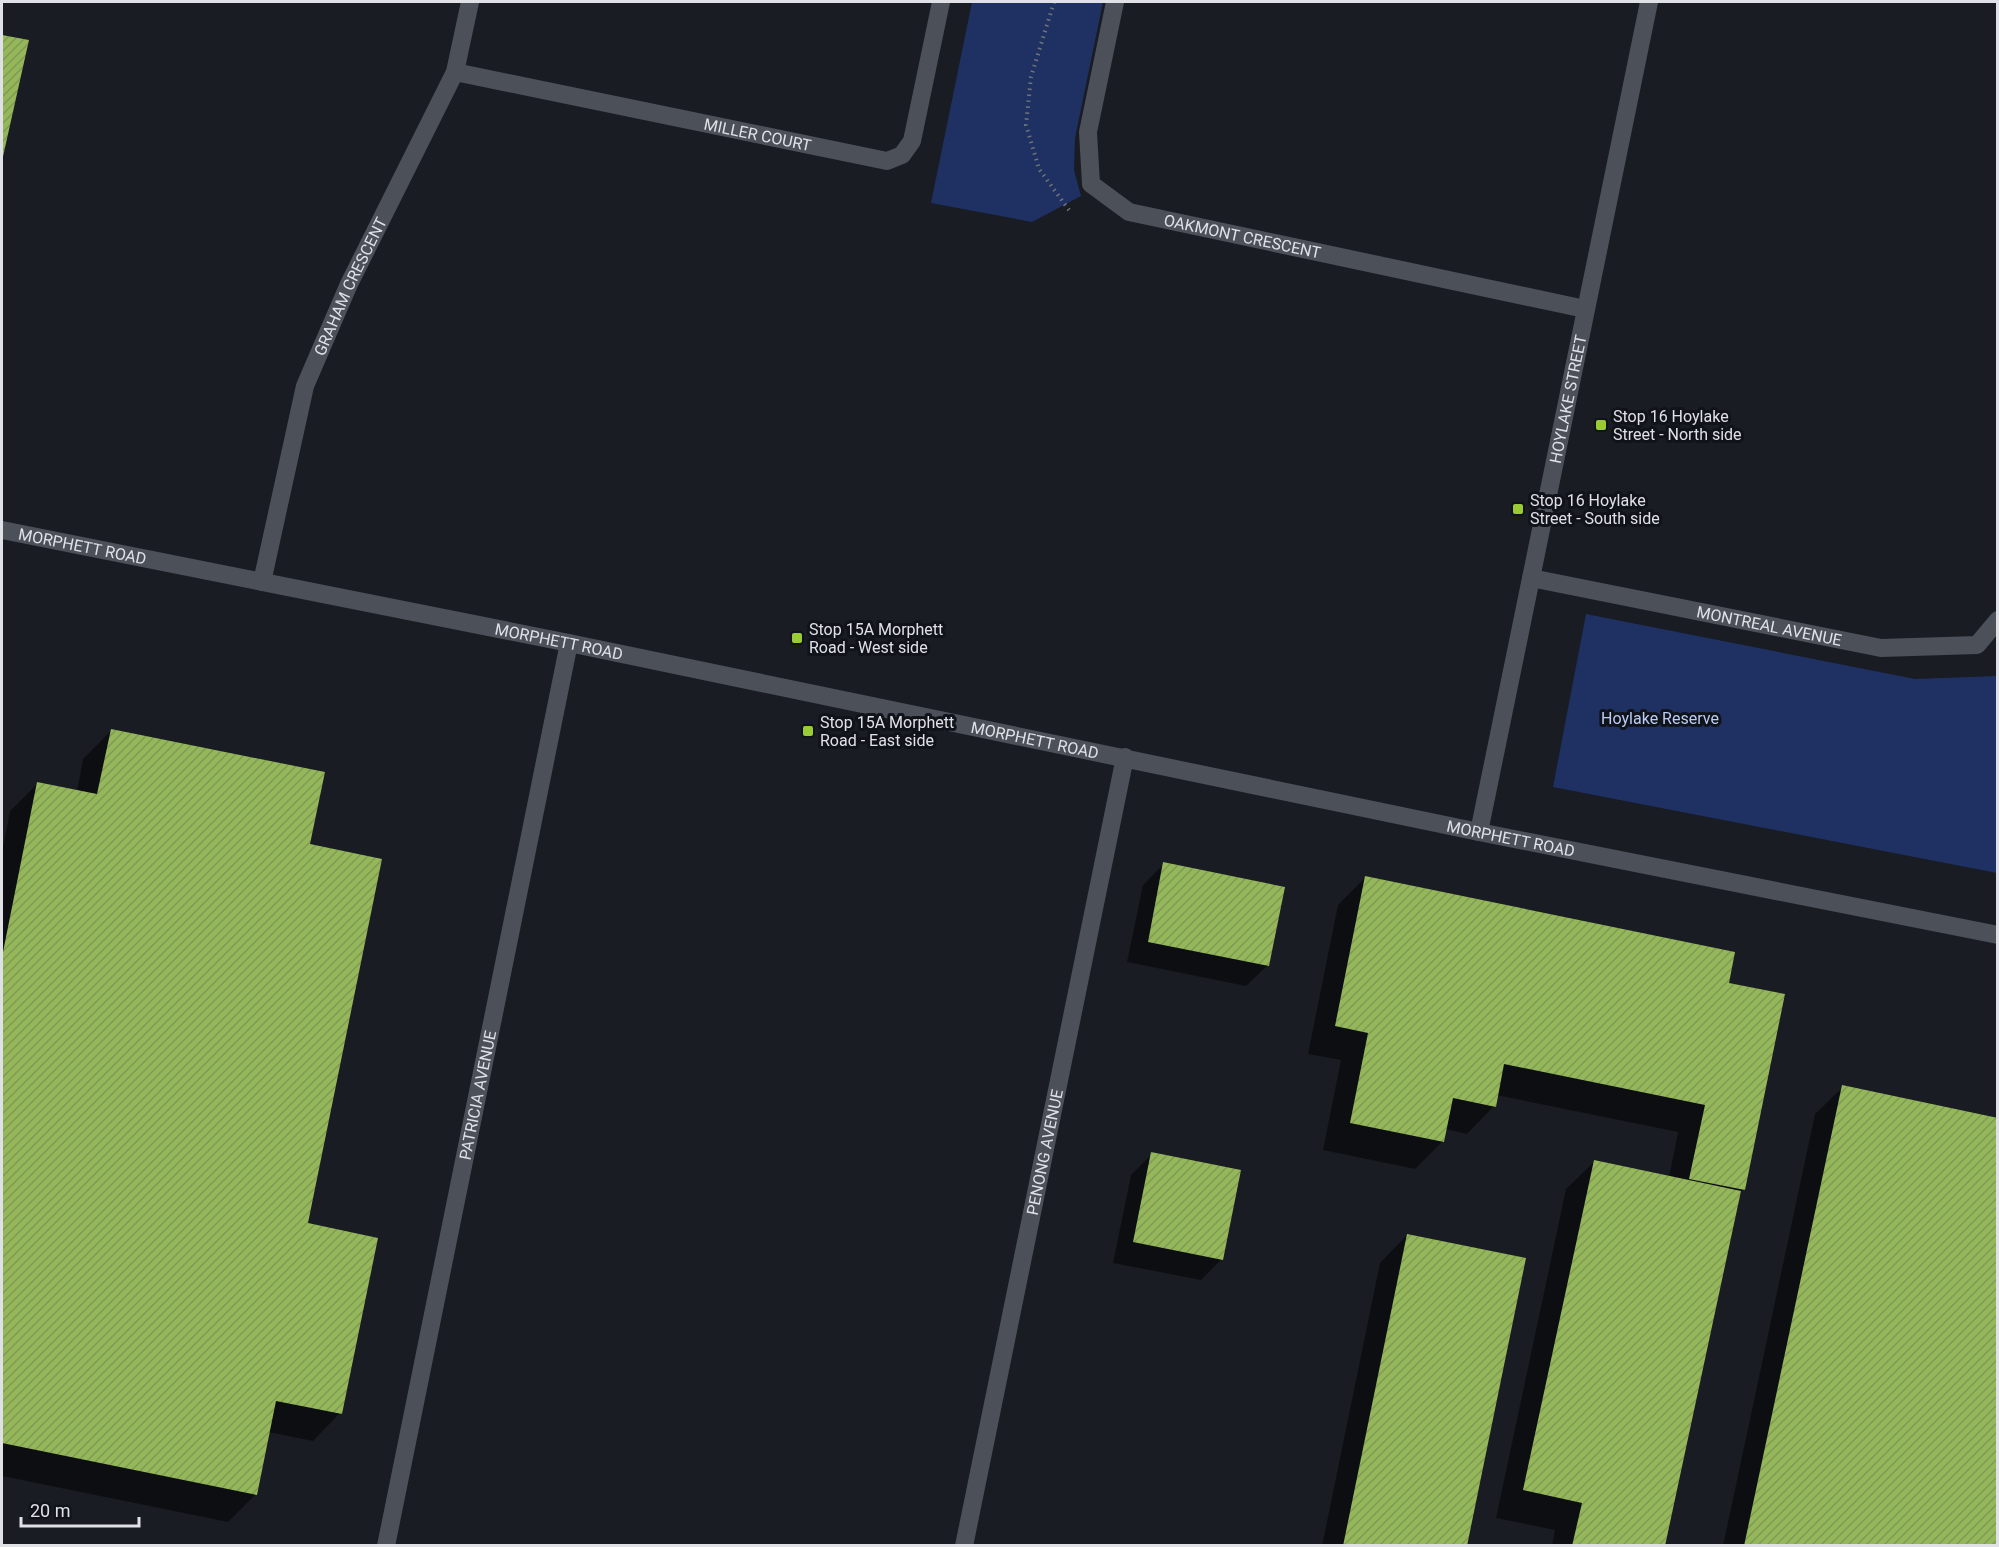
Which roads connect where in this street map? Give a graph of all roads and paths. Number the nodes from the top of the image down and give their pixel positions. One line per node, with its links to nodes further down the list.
1 (470, 2): 6 (street, GRAHAM CRESCENT)
2 (941, 2): 6 (street, MILLER COURT)
3 (1054, 2): 7 (path)
4 (1115, 2): 8 (street, OAKMONT CRESCENT)
5 (1649, 2): 8 (street, HOYLAKE STREET)
6 (455, 72): 11 (street, GRAHAM CRESCENT)
7 (1069, 210)
8 (1585, 309): 10 (street, HOYLAKE STREET)
9 (2, 530): 11 (street, MORPHETT ROAD)
10 (1531, 578): 12 (street, MONTREAL AVENUE); 15 (street, HOYLAKE STREET)
11 (262, 582): 13 (street, MORPHETT ROAD)
12 (1998, 620)
13 (569, 643): 14 (street, MORPHETT ROAD); 17 (street, PATRICIA AVENUE)
14 (1125, 757): 15 (street, MORPHETT ROAD); 18 (street, PENONG AVENUE)
15 (1479, 832): 16 (street, MORPHETT ROAD)
16 (1998, 935)
17 (387, 1545)
18 (964, 1545)

